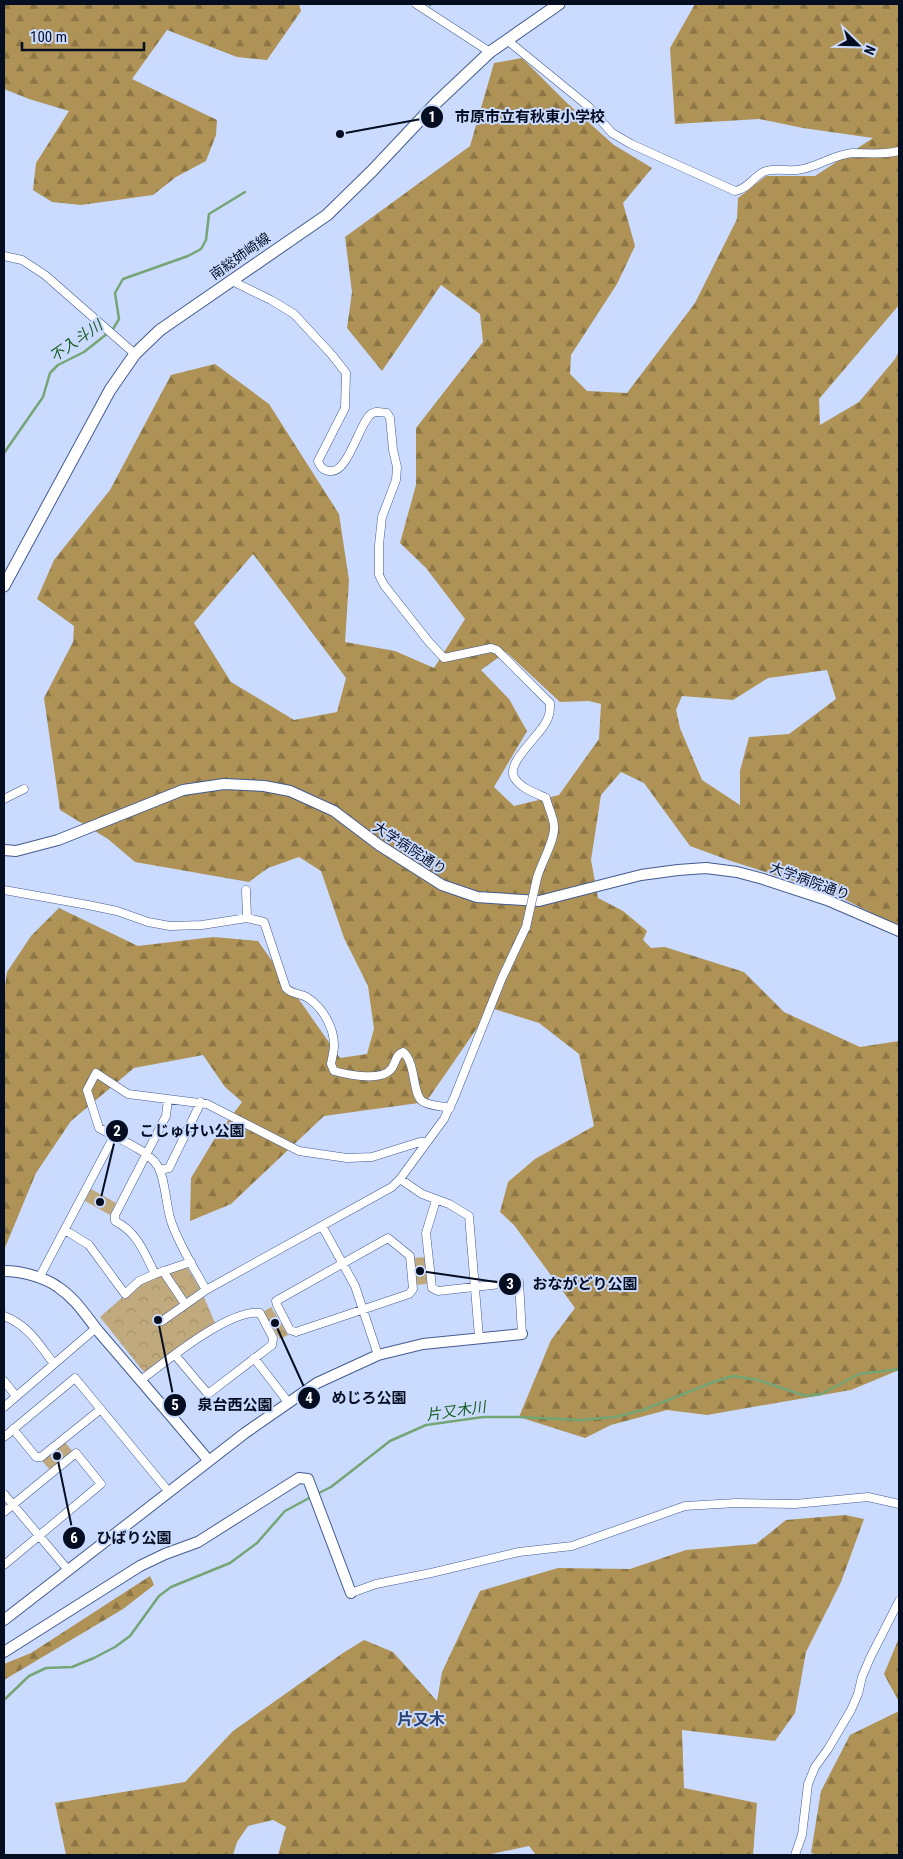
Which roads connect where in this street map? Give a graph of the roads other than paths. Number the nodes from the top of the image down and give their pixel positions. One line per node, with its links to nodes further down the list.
1 (559, 4): 3 (main road, 南総姉崎線)
2 (421, 5): 4 (street)
3 (507, 40): 4 (main road, 南総姉崎線); 5 (street)
4 (490, 52): 7 (main road, 南総姉崎線)
5 (899, 151)
6 (4, 256): 8 (street)
7 (232, 281): 8 (main road, 南総姉崎線); 19 (street, bridge)
8 (135, 354): 9 (main road, 南総姉崎線)
9 (4, 586)
10 (24, 789): 11 (street)
11 (4, 799)
12 (4, 850): 16 (street, 大学病院通り)
13 (4, 890): 15 (street)
14 (246, 890): 15 (street)
15 (247, 918): 19 (street)
16 (899, 931)
17 (168, 1099): 18 (street); 20 (street); 22 (street)
18 (201, 1102): 21 (street); 23 (street)
19 (450, 1108): 21 (street)
20 (114, 1136): 22 (street); 27 (street)
21 (427, 1142): 24 (street)
22 (146, 1154): 23 (street); 31 (street)
23 (160, 1170): 28 (street)
24 (400, 1180): 25 (street); 26 (street)
25 (436, 1200): 33 (street); 33 (street)
26 (322, 1226): 29 (street); 34 (street)
27 (65, 1230): 31 (street); 32 (street)
28 (191, 1262): 31 (street); 34 (street)
29 (344, 1262): 36 (street); 36 (street); 36 (street)
30 (4, 1271): 32 (street)
31 (159, 1273): 35 (street)
32 (39, 1278): 39 (street)
33 (475, 1287): 40 (street); 41 (street)
34 (206, 1290): 35 (street)
35 (185, 1304): 38 (street)
36 (364, 1309): 43 (street)
37 (4, 1316): 45 (street)
38 (162, 1321)
39 (96, 1328): 45 (street); 46 (street)
40 (522, 1334): 41 (street)
41 (479, 1337): 43 (street)
42 (175, 1355): 44 (street); 44 (street); 46 (street)
43 (378, 1355): 49 (street)
44 (254, 1358): 49 (street)
45 (54, 1364): 48 (street)
46 (141, 1380): 54 (street)
47 (4, 1381): 48 (street)
48 (16, 1396): 50 (street)
49 (288, 1402): 54 (street)
50 (4, 1406)
51 (101, 1408): 52 (street); 52 (street); 55 (street)
52 (13, 1430): 53 (street)
53 (4, 1437)
54 (209, 1461): 55 (street)
55 (169, 1492): 62 (street)
56 (4, 1494): 57 (street)
57 (13, 1504): 59 (street); 60 (street); 60 (street)
58 (899, 1504): 63 (street)
59 (4, 1512)
60 (39, 1536): 61 (street); 62 (street)
61 (4, 1565)
62 (68, 1570): 65 (street)
63 (351, 1593): 66 (street)
64 (899, 1601): 67 (street)
65 (4, 1620)
66 (4, 1652)
67 (795, 1855)

